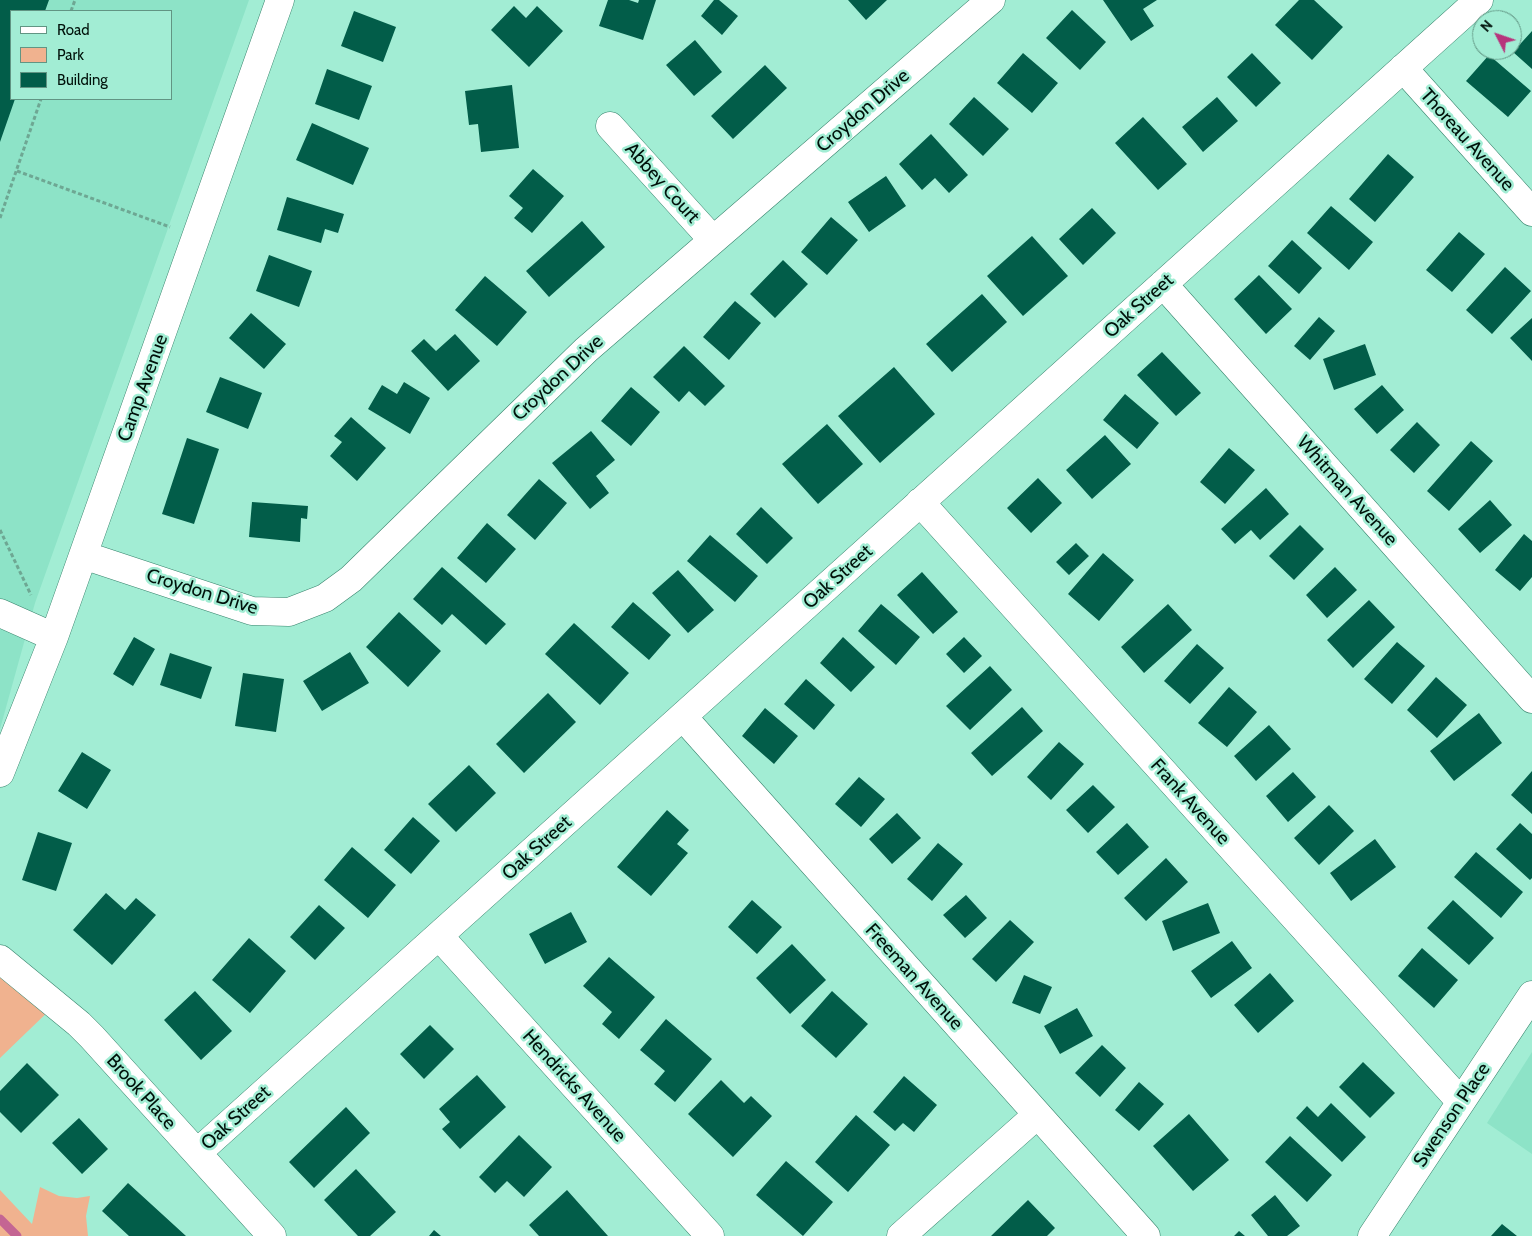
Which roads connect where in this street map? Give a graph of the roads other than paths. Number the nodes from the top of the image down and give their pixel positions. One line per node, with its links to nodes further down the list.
1 (280, 0): 10 (street, Camp Avenue)
2 (991, 0): 7 (street, Croydon Drive)
3 (1479, 0): 4 (street, Oak Street)
4 (1403, 68): 6 (street, Thoreau Avenue); 8 (street, Oak Street)
5 (610, 126): 7 (street, Abbey Court)
6 (1532, 212)
7 (713, 240): 10 (street, Croydon Drive)
8 (1163, 284): 9 (street, Oak Street); 13 (street, Whitman Avenue)
9 (920, 502): 14 (street, Oak Street); 19 (street, Frank Avenue)
10 (84, 554): 12 (street, Camp Avenue)
11 (0, 613): 12 (street)
12 (54, 637): 15 (street, Camp Avenue)
13 (1532, 699)
14 (683, 717): 16 (street, Oak Street); 20 (street, Freeman Avenue)
15 (0, 773)
16 (439, 936): 21 (street, Oak Street); 23 (street, Hendricks Avenue)
17 (0, 959): 21 (street, Brook Place)
18 (1532, 995): 19 (street, Swenson Place)
19 (1461, 1102): 26 (street, Swenson Place)
20 (1037, 1115): 24 (street); 25 (street, Freeman Avenue)
21 (196, 1153): 22 (street, Brook Place)
22 (272, 1236)
23 (710, 1236)
24 (901, 1236)
25 (1146, 1236)
26 (1372, 1236)

